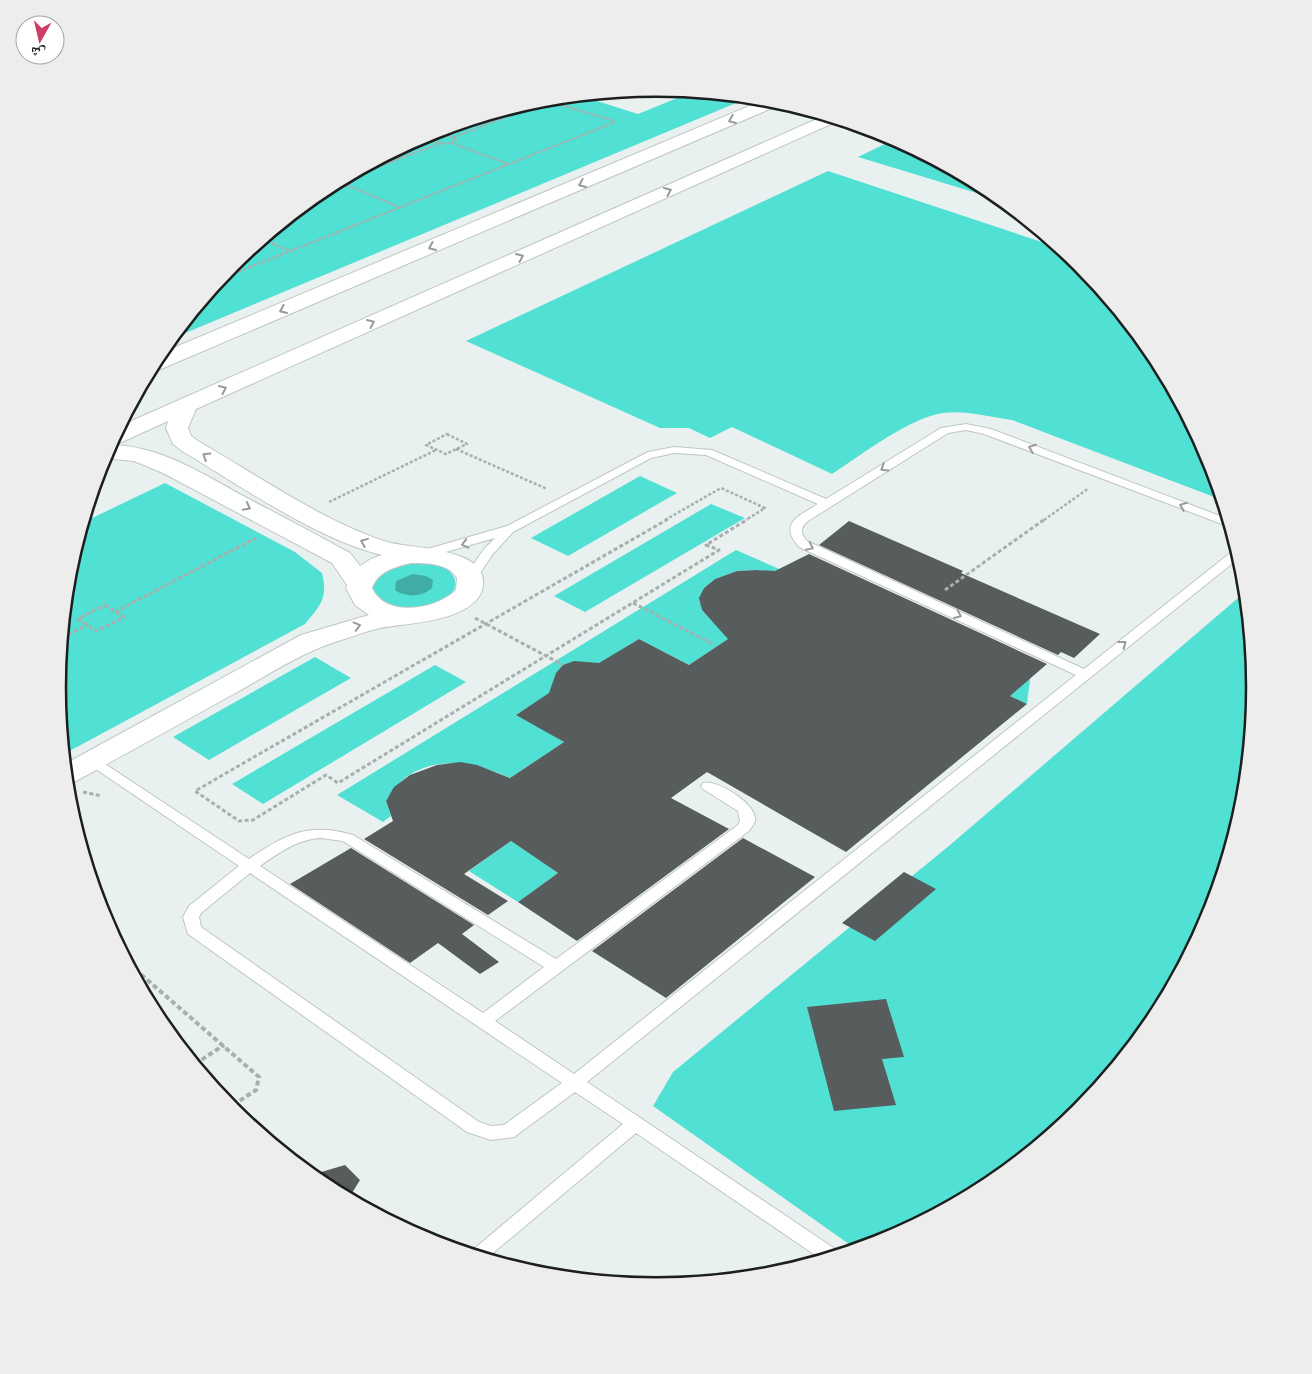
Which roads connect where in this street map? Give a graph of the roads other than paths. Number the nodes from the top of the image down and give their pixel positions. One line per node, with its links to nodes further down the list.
1 (761, 107): 3 (street, one-way to 3)
2 (824, 122): 4 (street, one-way to 2)
3 (166, 358)
4 (186, 405): 5 (street); 7 (street, one-way to 4)
5 (124, 433)
6 (115, 453): 8 (street)
7 (244, 478): 8 (street); 12 (street, one-way to 7)
8 (217, 492): 15 (street, one-way to 15)
9 (826, 503): 10 (lane, one-way to 9); 11 (lane); 18 (lane, one-way to 18)
10 (1222, 521)
11 (512, 529): 12 (lane, one-way to 12); 14 (lane)
12 (414, 555): 14 (street); 15 (street)
13 (1231, 558): 18 (lane, one-way to 13)
14 (470, 578): 16 (street)
15 (359, 586): 16 (street); 17 (street)
16 (404, 616): 17 (street, one-way to 16)
17 (310, 641): 19 (street)
18 (1085, 674): 25 (lane)
19 (91, 761): 20 (street); 22 (lane)
20 (72, 771)
21 (708, 786): 23 (lane)
22 (248, 867): 23 (lane); 24 (lane); 25 (lane)
23 (556, 967): 24 (lane)
24 (482, 1022): 25 (lane)
25 (574, 1083): 26 (lane)
26 (634, 1125): 27 (lane); 28 (lane)
27 (483, 1250)
28 (825, 1252)

